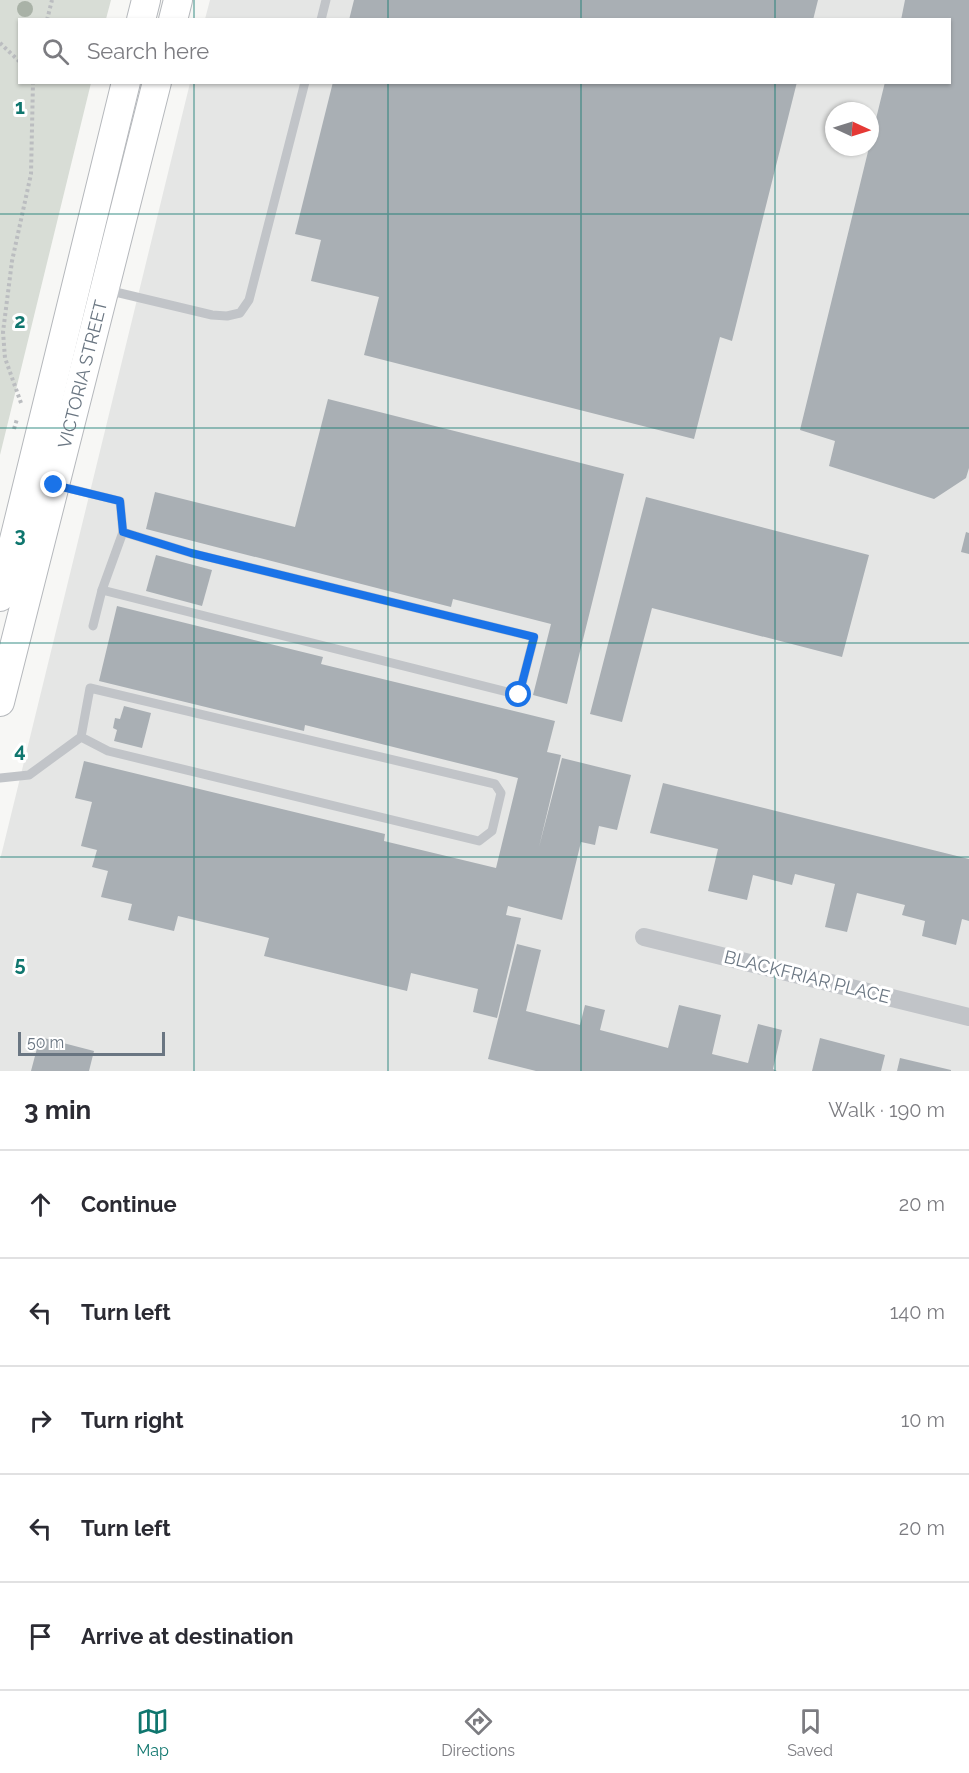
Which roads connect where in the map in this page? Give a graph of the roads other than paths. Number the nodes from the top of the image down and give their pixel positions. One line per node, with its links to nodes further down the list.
1 (146, 0): 4 (main road)
2 (178, 0): 5 (main road)
3 (326, 0): 6 (lane)
4 (142, 18)
5 (174, 18)
6 (322, 18)
7 (126, 84): 14 (main road, VICTORIA STREET)
8 (156, 84): 10 (main road, VICTORIA STREET)
9 (304, 84): 10 (lane)
10 (104, 290): 11 (main road, VICTORIA STREET)
11 (54, 485): 12 (lane); 16 (main road, VICTORIA STREET)
12 (123, 532): 13 (lane); 13 (lane)
13 (102, 590): 15 (lane)
14 (0, 597)
15 (93, 626)
16 (0, 702)
17 (81, 737): 17 (lane); 18 (lane)
18 (0, 778)
19 (644, 937): 20 (street, BLACKFRIAR PLACE)
20 (969, 1017)

